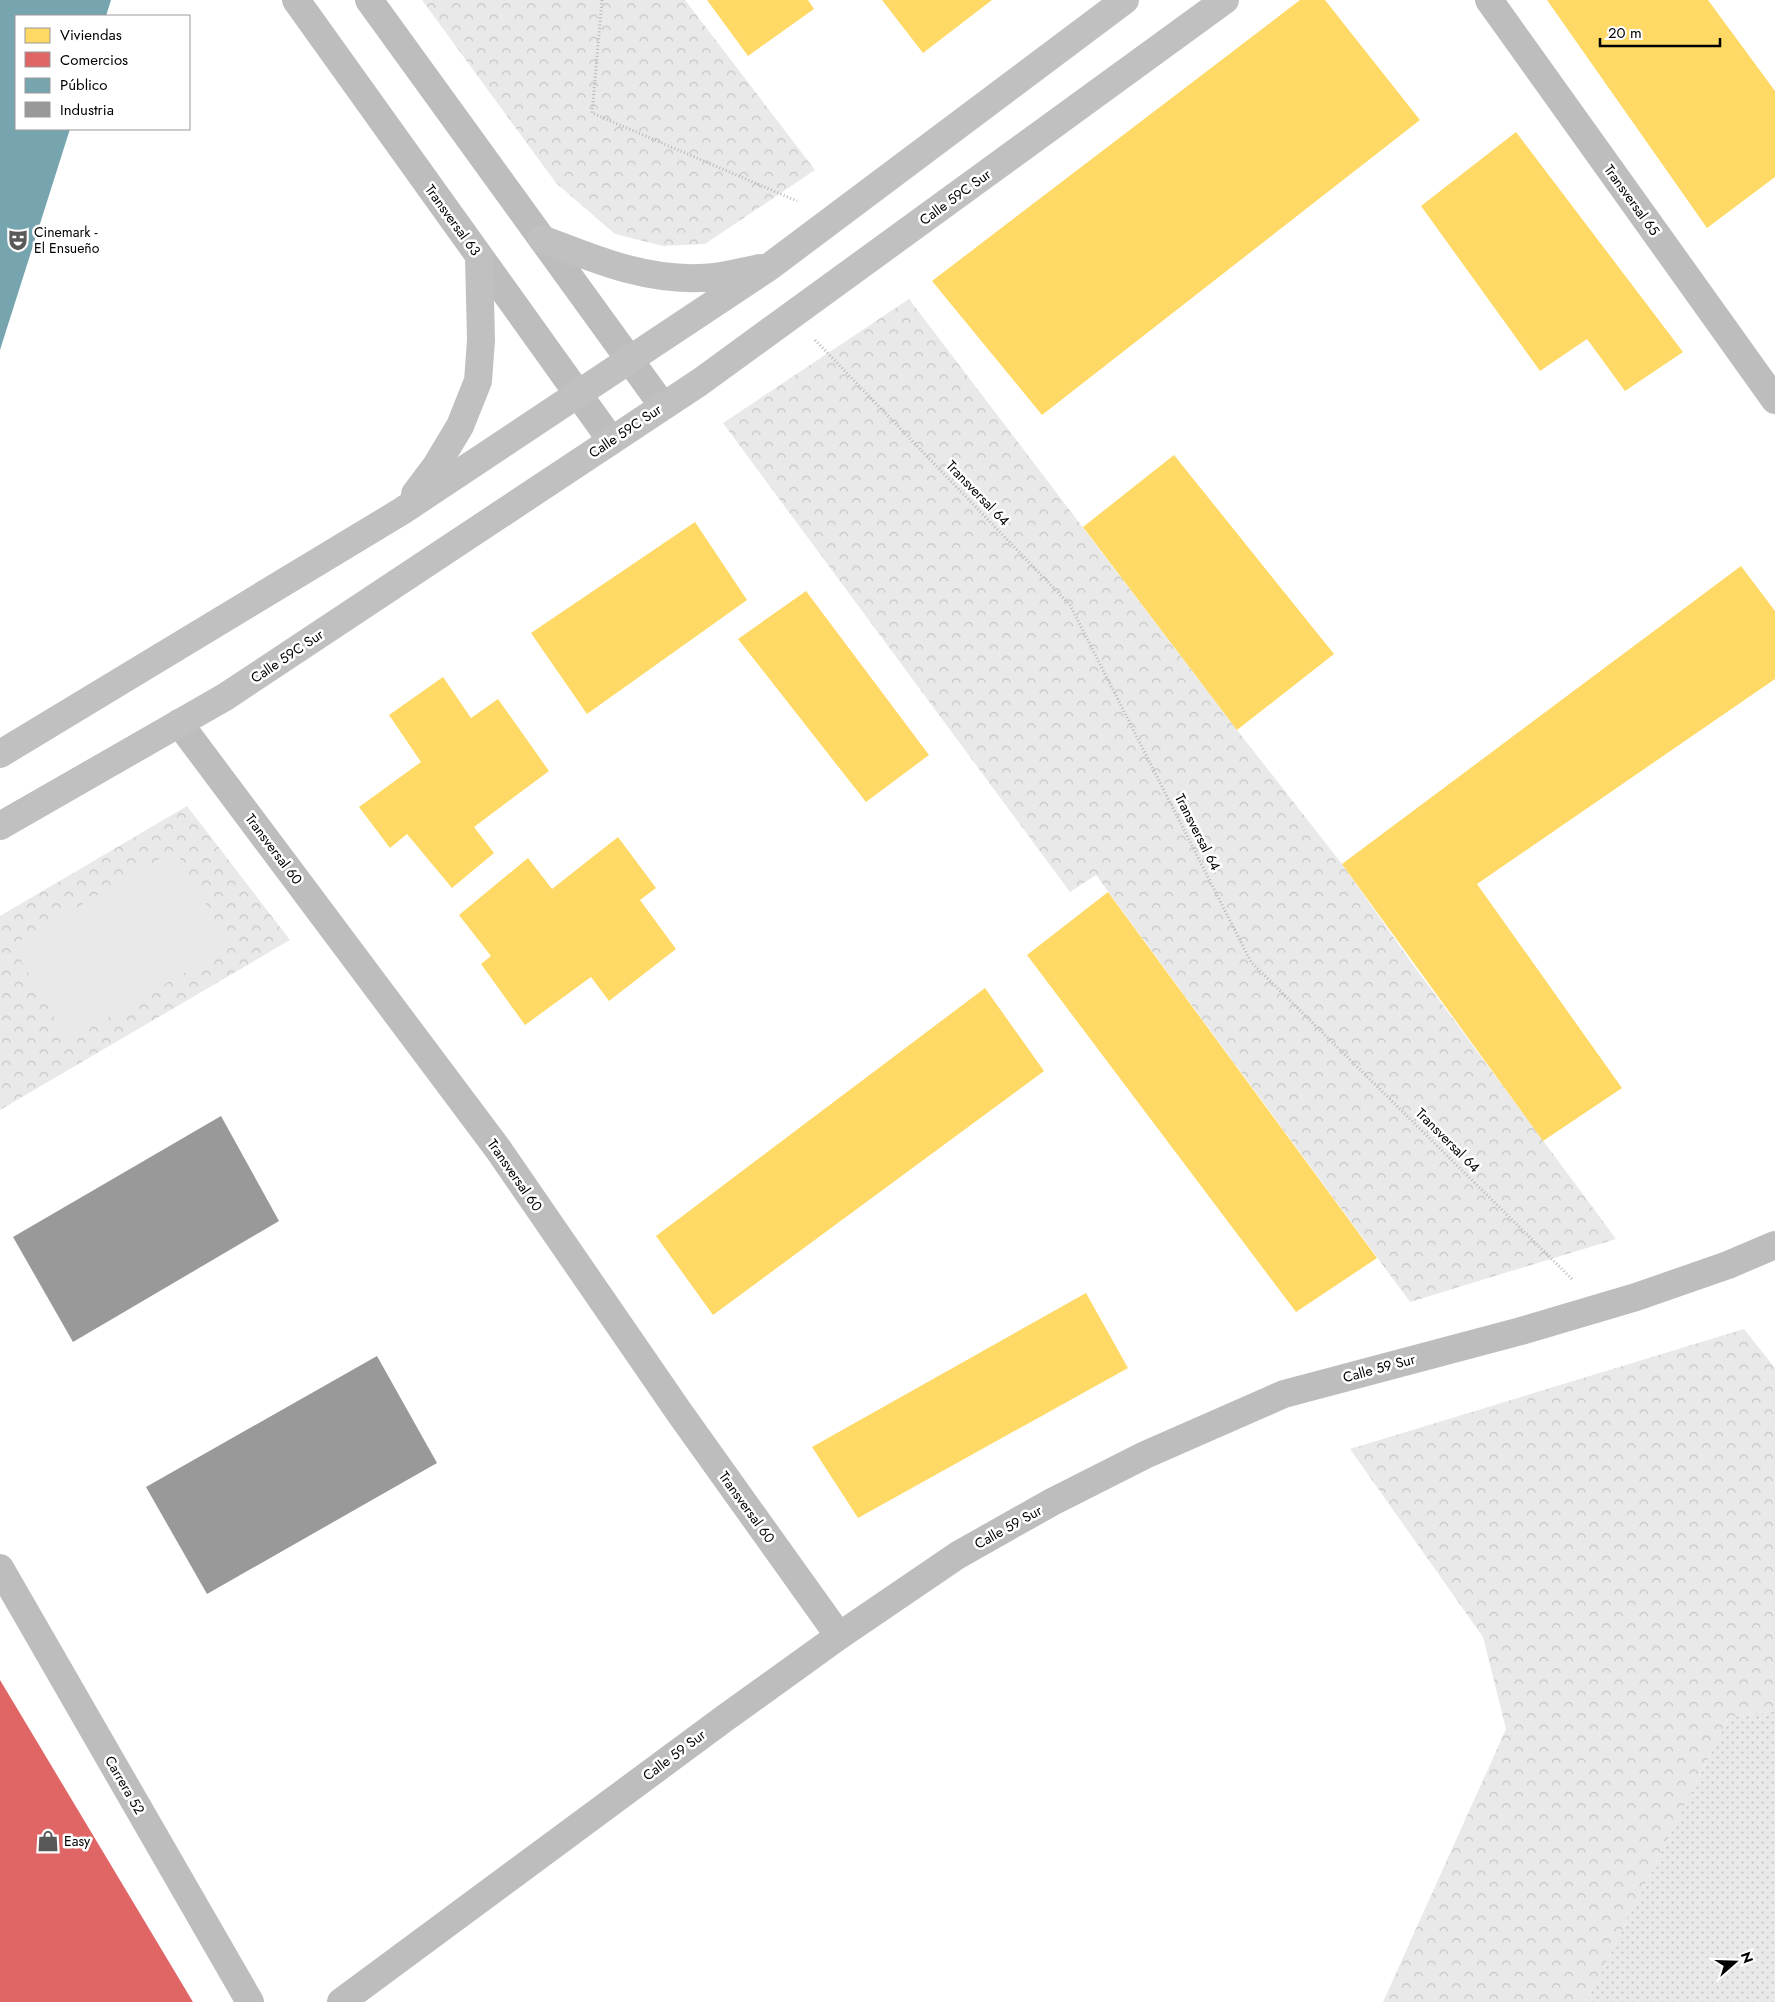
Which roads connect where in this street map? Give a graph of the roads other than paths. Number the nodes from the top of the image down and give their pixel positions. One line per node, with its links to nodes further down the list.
1 (296, 0): 7 (street, Transversal 63)
2 (369, 0): 6 (street)
3 (1125, 0): 8 (street)
4 (1225, 0): 12 (street, Calle 59C Sur)
5 (1489, 0): 11 (street, Transversal 65)
6 (542, 239): 8 (street); 9 (street)
7 (480, 257): 10 (street, Transversal 63); 14 (street)
8 (769, 267): 9 (street)
9 (630, 360): 10 (street); 12 (street)
10 (578, 394): 13 (street, Transversal 63); 14 (street)
11 (1775, 400)
12 (663, 406): 13 (street, Calle 59C Sur)
13 (611, 440): 15 (street, Calle 59C Sur)
14 (402, 511): 16 (street)
15 (180, 723): 17 (street, Calle 59C Sur); 20 (street, Transversal 60)
16 (0, 754)
17 (0, 826)
18 (1775, 1245): 20 (street, Calle 59 Sur)
19 (0, 1568): 21 (street, Carrera 52)
20 (839, 1636): 22 (street, Calle 59 Sur)
21 (250, 2002)
22 (341, 2002)

